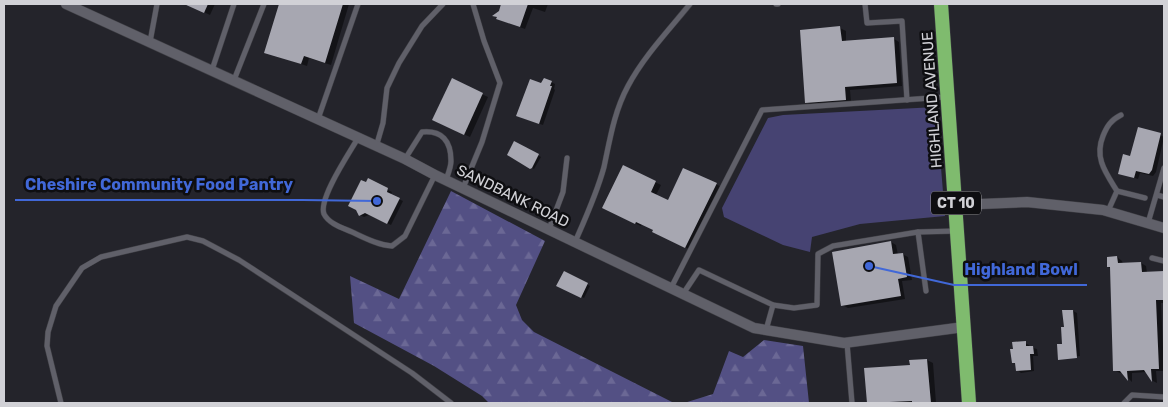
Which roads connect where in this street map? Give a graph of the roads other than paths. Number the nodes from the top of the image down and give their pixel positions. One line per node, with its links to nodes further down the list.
1 (66, 4): 11 (street, SANDBANK ROAD)
2 (158, 4): 11 (lane)
3 (234, 4): 12 (lane)
4 (264, 4): 13 (lane)
5 (358, 4): 17 (lane)
6 (442, 4): 19 (lane)
7 (473, 4): 25 (lane)
8 (690, 4): 37 (lane)
9 (865, 4): 15 (lane)
10 (941, 4): 14 (highway, HIGHLAND AVENUE / CT 10)
11 (150, 42): 12 (street, SANDBANK ROAD)
12 (212, 71): 13 (street, SANDBANK ROAD)
13 (234, 81): 17 (street, SANDBANK ROAD)
14 (948, 96): 15 (lane); 30 (highway, HIGHLAND AVENUE / CT 10)
15 (906, 100): 40 (lane)
16 (1121, 115): 26 (lane)
17 (318, 119): 18 (street, SANDBANK ROAD)
18 (358, 138): 19 (street, SANDBANK ROAD); 23 (lane)
19 (376, 147): 21 (street, SANDBANK ROAD)
20 (566, 158): 34 (lane)
21 (405, 159): 23 (street, SANDBANK ROAD); 24 (lane)
22 (1164, 168): 27 (lane)
23 (435, 175): 24 (street, SANDBANK ROAD)
24 (446, 180): 25 (street, SANDBANK ROAD)
25 (463, 188): 34 (street, SANDBANK ROAD)
26 (1117, 191): 29 (lane); 31 (lane)
27 (1157, 195): 28 (lane); 32 (lane)
28 (1164, 197)
29 (1145, 198)
30 (956, 205): 31 (street); 35 (highway, HIGHLAND AVENUE / CT 10)
31 (1108, 212): 32 (street)
32 (1148, 223): 33 (street)
33 (1164, 228)
34 (548, 229): 37 (street, SANDBANK ROAD)
35 (958, 231): 36 (lane); 44 (highway, HIGHLAND AVENUE / CT 10)
36 (918, 232): 41 (lane); 43 (lane)
37 (575, 242): 40 (street, SANDBANK ROAD)
38 (1152, 258): 39 (lane)
39 (1164, 262)
40 (671, 288): 42 (street, SANDBANK ROAD)
41 (926, 291)
42 (683, 294): 43 (lane); 45 (street, SANDBANK ROAD)
43 (772, 305): 45 (lane)
44 (964, 327): 46 (street, SANDBANK ROAD); 51 (highway, HIGHLAND AVENUE / CT 10)
45 (766, 330): 46 (street, SANDBANK ROAD)
46 (847, 343): 50 (lane)
47 (1164, 397): 52 (lane)
48 (61, 403): 49 (lane)
49 (451, 403)
50 (852, 403)
51 (969, 403)
52 (1124, 403)

